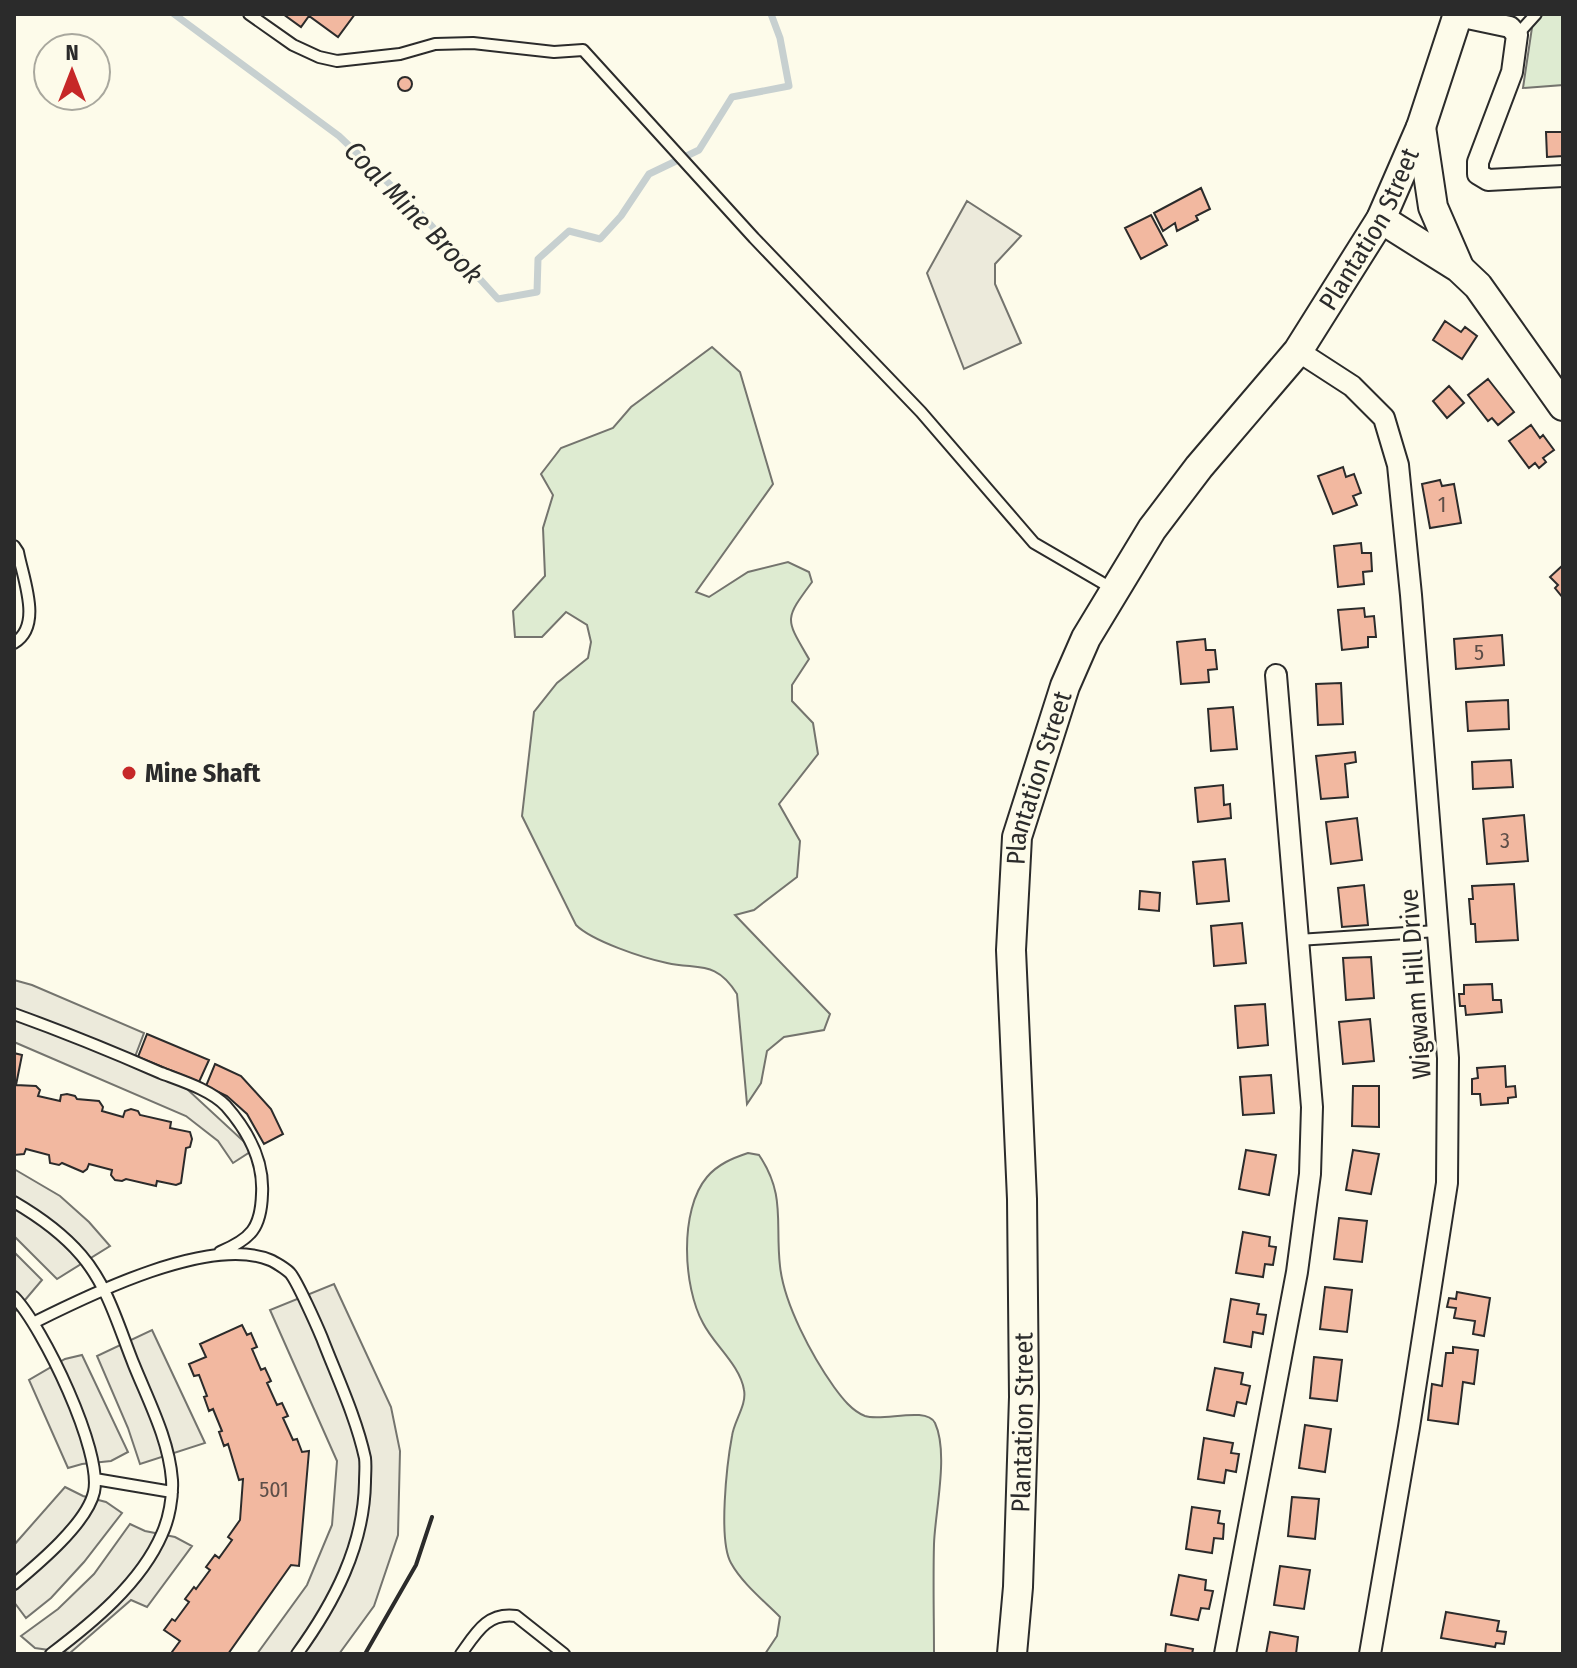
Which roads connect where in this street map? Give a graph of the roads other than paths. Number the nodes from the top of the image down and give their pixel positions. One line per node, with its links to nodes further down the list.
1 (249, 14): 12 (lane)
2 (1536, 14): 4 (lane)
3 (1458, 15): 4 (street); 5 (main road, Plantation Street)
4 (1517, 35): 6 (street)
5 (1421, 127): 7 (main road, Plantation Street); 8 (main road)
6 (1563, 176)
7 (1381, 219): 8 (main road); 9 (main road, Plantation Street)
8 (1459, 268): 10 (main road)
9 (1298, 351): 12 (main road, Plantation Street); 15 (street, Wigwam Hill Drive)
10 (1563, 406)
11 (14, 546): 13 (lane)
12 (1113, 589): 30 (main road, Plantation Street)
13 (14, 643)
14 (1276, 675): 16 (street)
15 (1437, 931): 16 (lane); 32 (street, Wigwam Hill Drive)
16 (1298, 940): 31 (street)
17 (14, 1014): 19 (lane)
18 (14, 1202): 20 (lane)
19 (215, 1255): 20 (lane); 27 (lane)
20 (105, 1291): 22 (lane); 24 (lane)
21 (14, 1297): 22 (lane)
22 (35, 1322): 23 (lane)
23 (95, 1479): 24 (lane); 25 (lane)
24 (172, 1492): 26 (lane)
25 (14, 1584)
26 (51, 1654)
27 (297, 1654)
28 (461, 1654): 29 (lane)
29 (564, 1654)
30 (1012, 1654)
31 (1225, 1654)
32 (1370, 1654)

